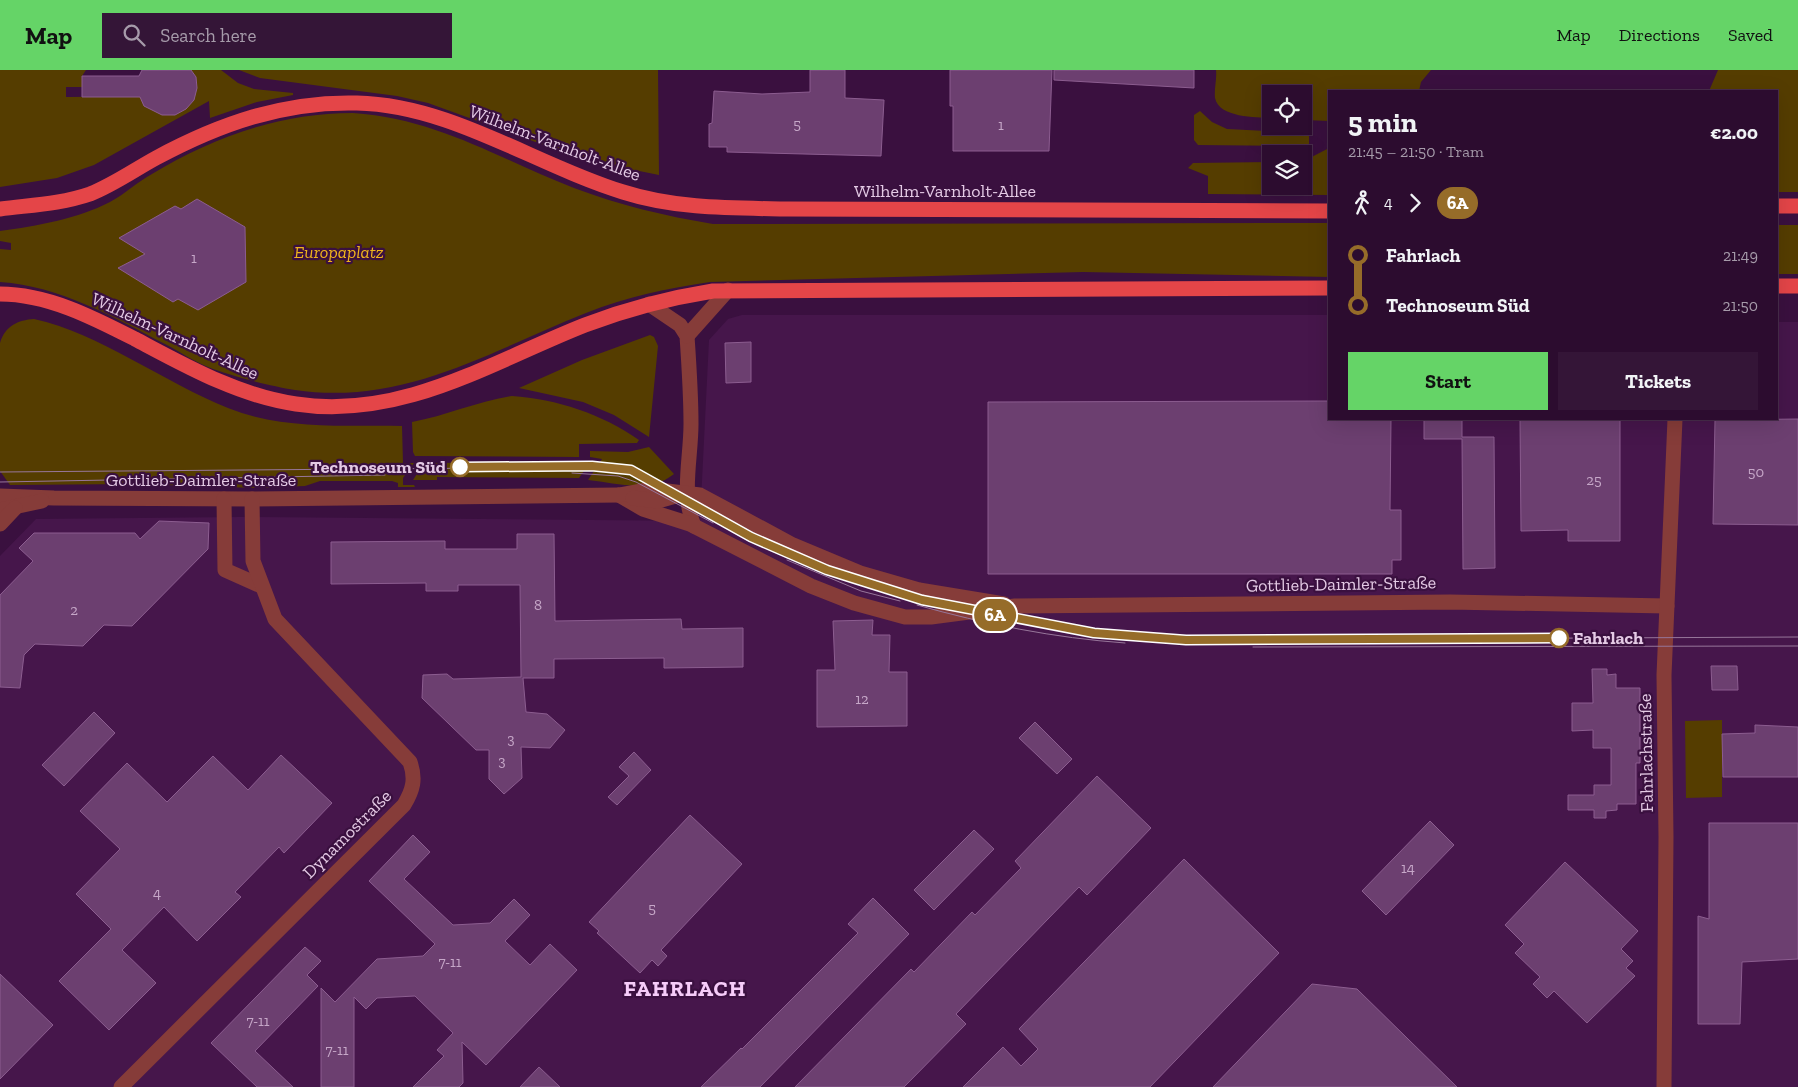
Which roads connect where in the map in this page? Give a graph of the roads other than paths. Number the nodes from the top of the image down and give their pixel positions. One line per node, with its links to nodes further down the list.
1 (31, 205): 4 (main road, Wilhelm-Varnholt-Allee); 5 (main road, Wilhelm-Varnholt-Allee); 6 (main road)
2 (1778, 206): 3 (main road)
3 (1798, 206)
4 (0, 209)
5 (1328, 212)
6 (0, 220)
7 (1778, 286): 8 (main road)
8 (1798, 286)
9 (1328, 288): 10 (main road, Wilhelm-Varnholt-Allee)
10 (728, 290): 12 (main road, Wilhelm-Varnholt-Allee); 13 (street)
11 (2, 296): 12 (main road, Wilhelm-Varnholt-Allee)
12 (649, 304): 13 (street)
13 (687, 336): 15 (street)
14 (1675, 420): 30 (street, Fahrlachstraße)
15 (687, 492): 16 (street, Gottlieb-Daimler-Straße); 24 (street); 28 (street, Gottlieb-Daimler-Straße)
16 (619, 495): 20 (street, Gottlieb-Daimler-Straße); 24 (street, Gottlieb-Daimler-Straße)
17 (0, 496): 18 (street, Gottlieb-Daimler-Straße)
18 (54, 498): 19 (street, Gottlieb-Daimler-Straße); 21 (street, Gottlieb-Daimler-Straße)
19 (224, 499): 20 (street, Gottlieb-Daimler-Straße); 26 (street)
20 (252, 499): 25 (street, Dynamostraße)
21 (15, 508): 22 (street, Gottlieb-Daimler-Straße); 23 (street)
22 (0, 510)
23 (0, 524)
24 (694, 526): 31 (street, Gottlieb-Daimler-Straße)
25 (253, 561): 26 (street); 27 (street, Dynamostraße)
26 (236, 575): 27 (street)
27 (261, 586): 32 (street, Dynamostraße)
28 (919, 590): 29 (street, Gottlieb-Daimler-Straße); 31 (street)
29 (1015, 606): 30 (street, Gottlieb-Daimler-Straße); 31 (street, Gottlieb-Daimler-Straße)
30 (1667, 606): 33 (street, Fahrlachstraße)
31 (905, 616)
32 (121, 1087)
33 (1664, 1087)

